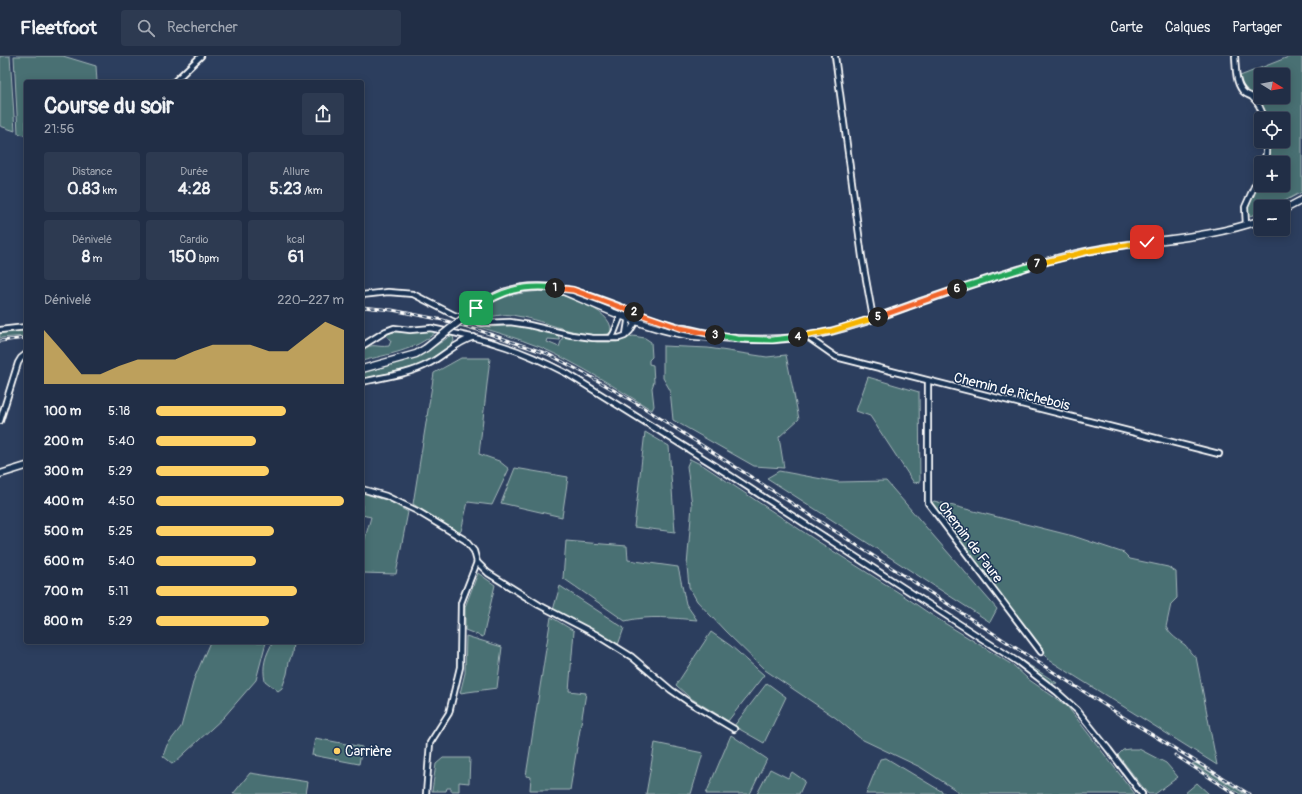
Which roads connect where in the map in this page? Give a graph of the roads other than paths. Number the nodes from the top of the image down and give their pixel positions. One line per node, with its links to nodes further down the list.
1 (201, 56): 4 (street)
2 (835, 56): 15 (street)
3 (1235, 56): 5 (street)
4 (176, 80)
5 (1263, 112)
6 (1254, 186): 10 (street)
7 (1302, 200): 8 (main road)
8 (1290, 206)
9 (1254, 222): 10 (main road)
10 (1246, 225): 15 (main road)
11 (556, 288): 13 (main road); 14 (main road); 27 (main road, bridge)
12 (364, 295): 23 (street)
13 (623, 308): 14 (street); 18 (main road)
14 (626, 316): 16 (main road); 18 (street); 20 (street); 23 (street)
15 (873, 318): 21 (main road)
16 (636, 322): 20 (street); 24 (main road)
17 (24, 327): 19 (street)
18 (680, 328): 24 (main road)
19 (0, 330)
20 (626, 334): 23 (street)
21 (806, 336): 24 (main road); 29 (street, Chemin de Richebois)
22 (474, 337): 25 (street); 28 (street); 39 (street)
23 (611, 338)
24 (738, 339)
25 (364, 345)
26 (24, 356): 30 (street)
27 (364, 367)
28 (364, 382)
29 (928, 382): 31 (street, Chemin de Richebois); 36 (street, Chemin de Faure)
30 (0, 421)
31 (1219, 454)
32 (24, 467): 33 (main road)
33 (0, 474)
34 (364, 489): 35 (street)
35 (477, 562): 37 (street); 38 (street)
36 (1041, 652)
37 (734, 729)
38 (426, 794)
39 (1142, 794)

